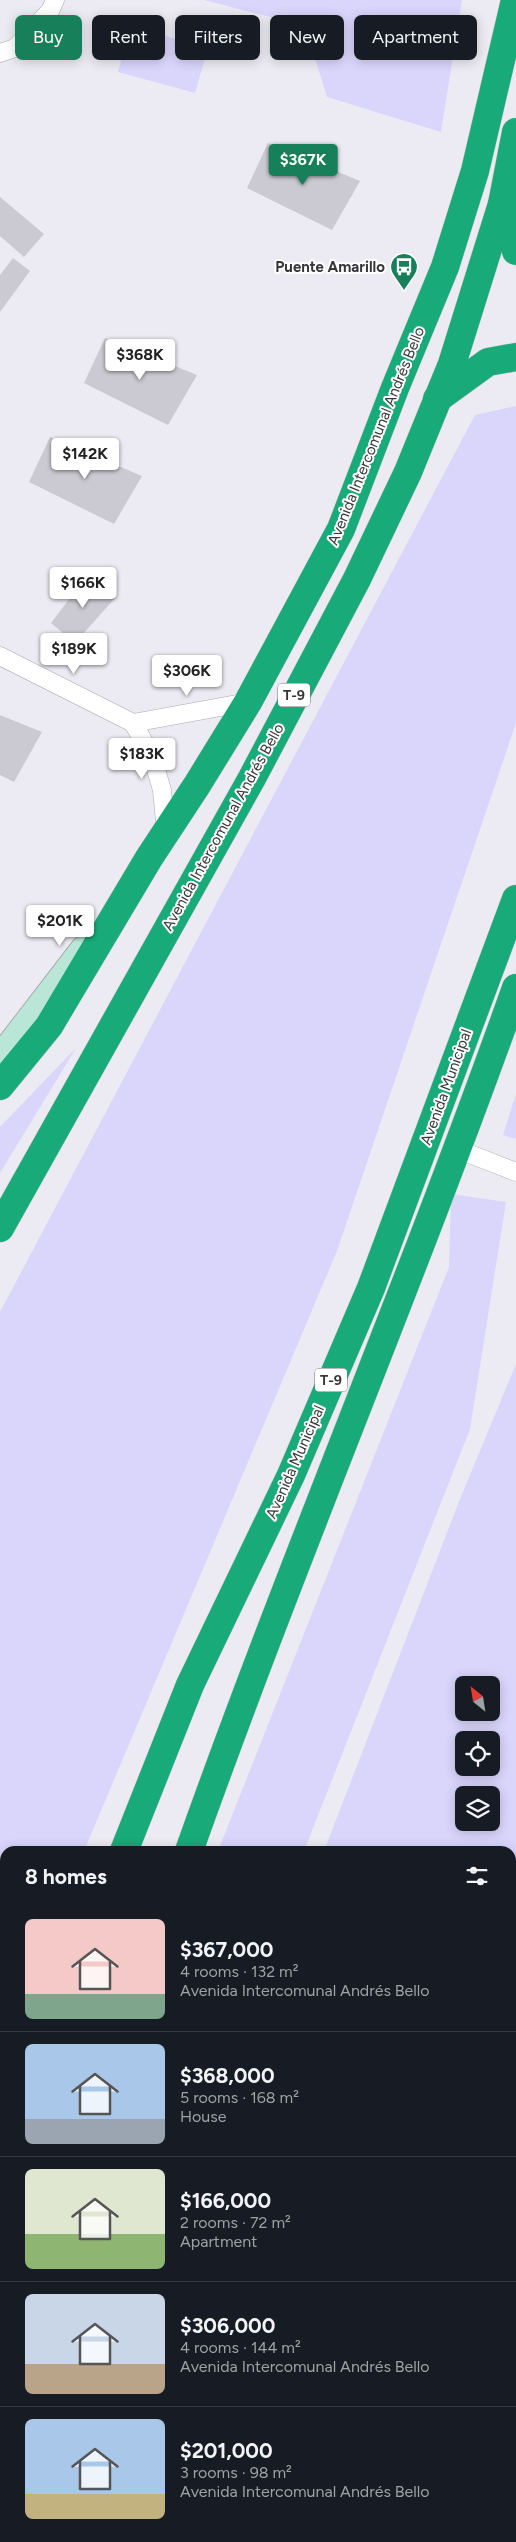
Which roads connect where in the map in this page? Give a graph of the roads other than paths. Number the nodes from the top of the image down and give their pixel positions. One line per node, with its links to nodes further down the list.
1 (55, 0): 3 (street)
2 (515, 0): 10 (highway, Avenida Intercomunal Andrés Bello / T-9)
3 (0, 53)
4 (516, 132): 5 (highway, Avenida Intercomunal Andrés Bello / T-9)
5 (502, 204): 6 (highway); 8 (highway, Avenida Intercomunal Andrés Bello / T-9)
6 (516, 251)
7 (516, 357): 8 (highway)
8 (437, 399): 20 (highway, Avenida Intercomunal Andrés Bello / T-9)
9 (0, 656): 11 (street)
10 (248, 702): 11 (street); 12 (highway, Avenida Intercomunal Andrés Bello / T-9)
11 (133, 723): 12 (street)
12 (166, 833): 13 (highway, Avenida Intercomunal Andrés Bello / T-9)
13 (149, 858): 16 (main road, Avenida Intercomunal Andrés Bello / T-9); 17 (highway)
14 (516, 899): 21 (highway, Avenida Municipal / T-9)
15 (516, 988): 18 (highway, Avenida Municipal / T-9)
16 (0, 1057)
17 (0, 1086)
18 (457, 1149): 19 (street); 22 (highway, Avenida Municipal / T-9)
19 (516, 1172)
20 (0, 1228)
21 (126, 1846)
22 (191, 1846)

